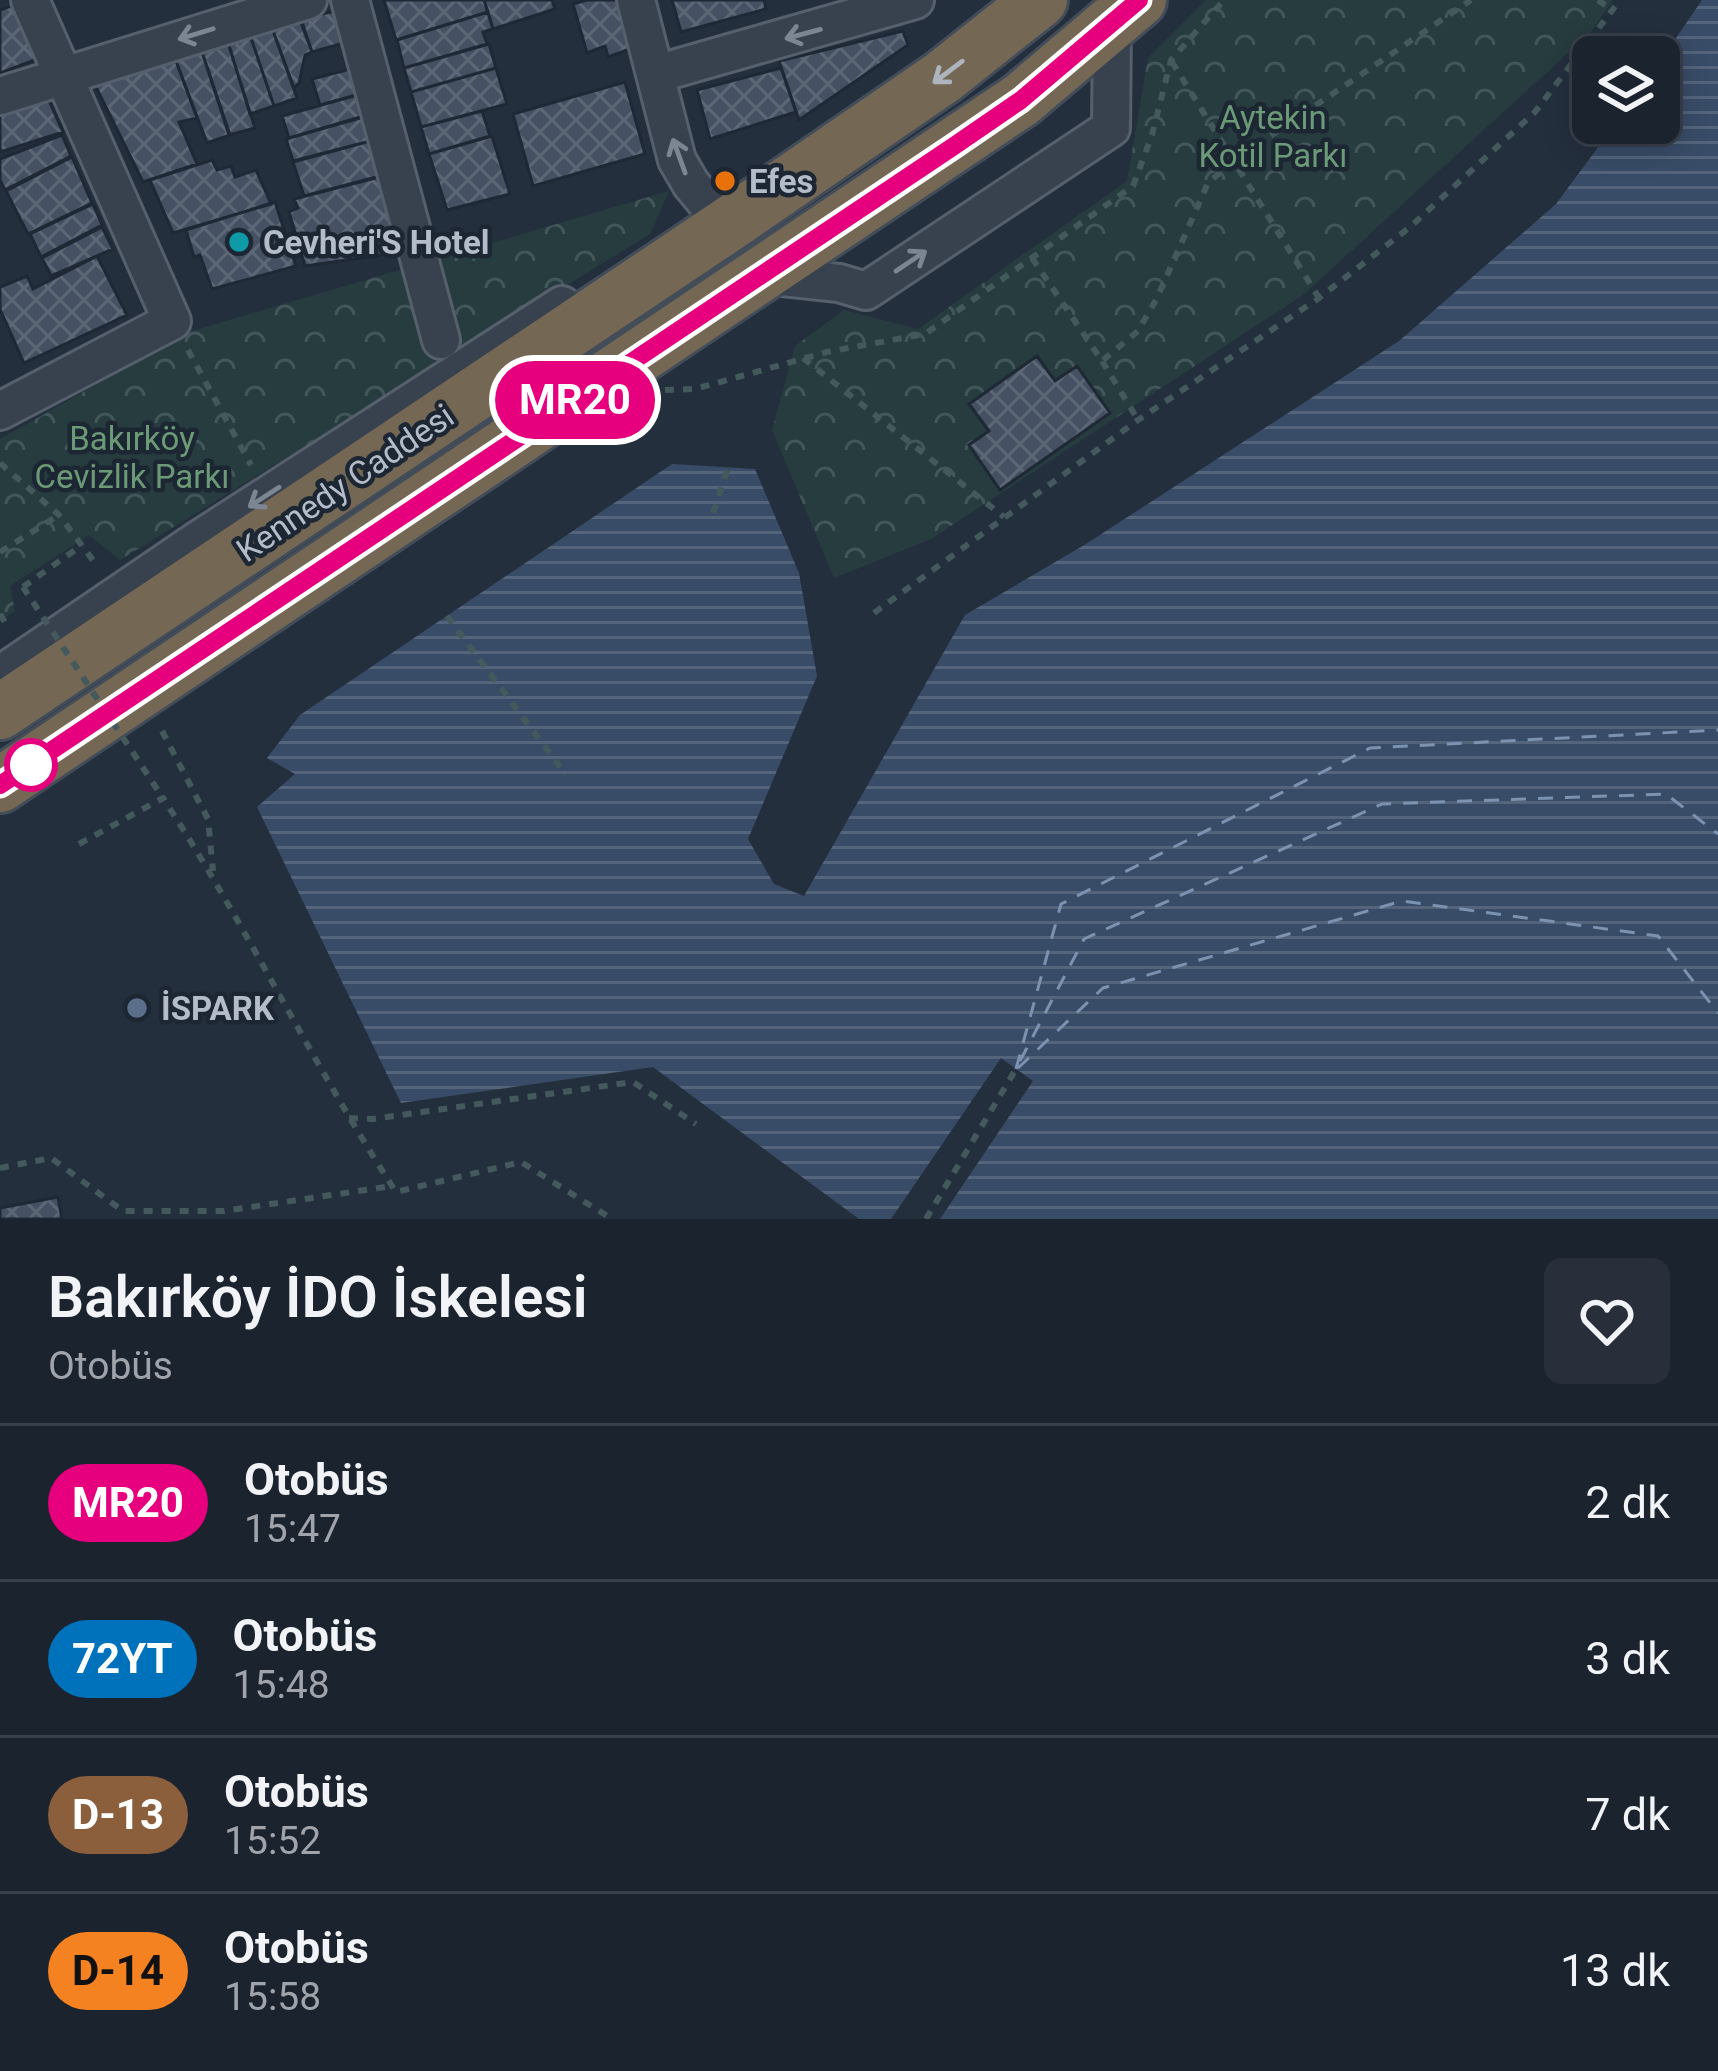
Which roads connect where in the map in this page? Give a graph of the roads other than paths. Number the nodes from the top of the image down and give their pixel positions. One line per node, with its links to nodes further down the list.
1 (30, 0): 9 (street)
2 (308, 0): 9 (street, one-way to 9)
3 (350, 0): 13 (street)
4 (636, 0): 8 (street)
5 (915, 0): 8 (street, one-way to 8)
6 (1040, 0): 11 (highway, Kennedy Caddesi, one-way to 11)
7 (1125, 13): 12 (highway, Kennedy Caddesi); 12 (street, one-way to 7)
8 (656, 74): 11 (street, one-way to 8)
9 (62, 75): 10 (street); 14 (street)
10 (0, 96)
11 (726, 226): 15 (street, one-way to 15); 16 (highway, Kennedy Caddesi)
12 (762, 274): 17 (highway, Kennedy Caddesi)
13 (441, 340)
14 (0, 411)
15 (0, 675)
16 (0, 712)
17 (0, 785)

